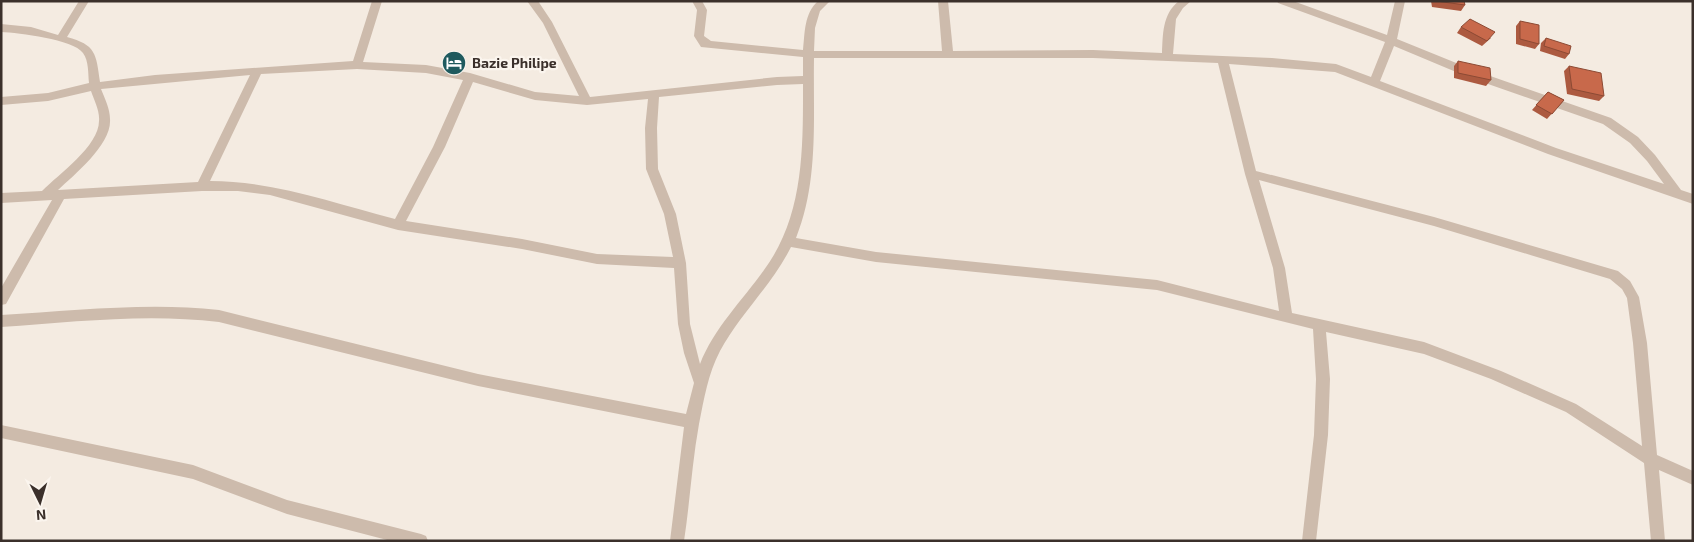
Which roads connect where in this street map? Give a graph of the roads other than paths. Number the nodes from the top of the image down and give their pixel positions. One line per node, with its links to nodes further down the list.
1 (84, 1): 11 (street)
2 (376, 1): 17 (street)
3 (532, 1): 25 (street)
4 (697, 1): 13 (street)
5 (825, 1): 13 (street)
6 (943, 1): 14 (street)
7 (1186, 1): 15 (street)
8 (1282, 1): 12 (street)
9 (1400, 1): 12 (street)
10 (1, 28): 11 (street)
11 (61, 38): 22 (street)
12 (1391, 41): 21 (street); 28 (street)
13 (808, 54): 14 (street); 20 (street)
14 (948, 55): 15 (street)
15 (1167, 58): 16 (street)
16 (1223, 60): 21 (street); 26 (street)
17 (357, 65): 18 (street); 19 (street)
18 (257, 72): 22 (street); 27 (street)
19 (470, 77): 25 (street); 33 (street)
20 (808, 80): 23 (street); 34 (street)
21 (1374, 82): 28 (street)
22 (95, 86): 24 (street); 30 (street)
23 (654, 95): 25 (street); 35 (street)
24 (1, 101)
25 (587, 101)
26 (1252, 174): 37 (street); 43 (street)
27 (202, 186): 29 (street); 33 (street)
28 (1676, 192): 32 (street)
29 (61, 194): 30 (street); 36 (street)
30 (44, 196): 31 (street)
31 (1, 198)
32 (1693, 199)
33 (398, 225): 35 (street)
34 (789, 242): 37 (street); 40 (street)
35 (680, 264): 40 (street)
36 (1, 300)
37 (1286, 317): 39 (street)
38 (1, 321): 41 (street)
39 (1320, 324): 43 (street); 47 (street)
40 (700, 382): 41 (street)
41 (692, 422): 46 (street)
42 (1, 431): 45 (street)
43 (1650, 459): 44 (street); 48 (street)
44 (1693, 478)
45 (421, 541)
46 (677, 541)
47 (1309, 541)
48 (1658, 541)

